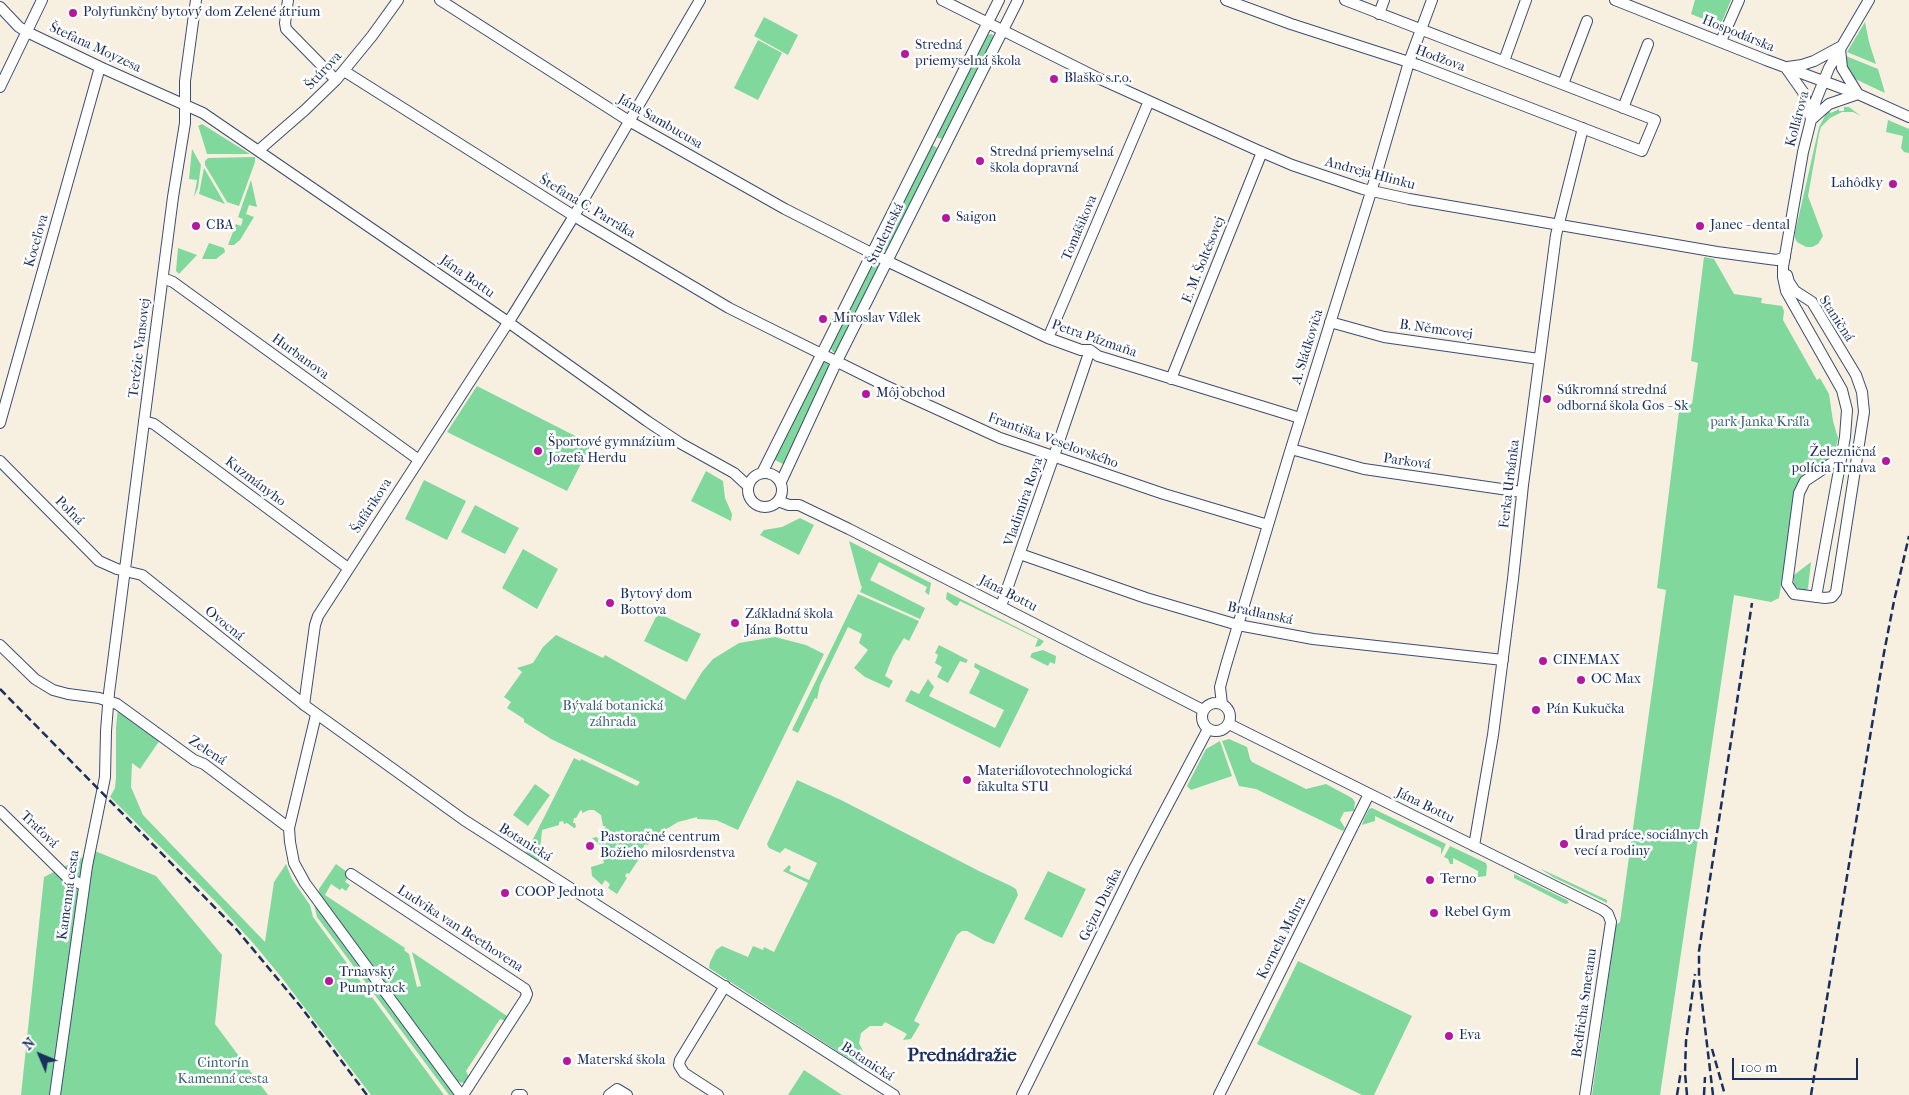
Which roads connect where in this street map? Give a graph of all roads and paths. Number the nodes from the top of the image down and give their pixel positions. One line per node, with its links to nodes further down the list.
1 (42, 0): 24 (street)
2 (196, 0): 39 (street, Terézie Vansovej)
3 (288, 0): 33 (street)
4 (398, 0): 32 (street, Štúrova)
5 (440, 0): 43 (street, Jána Sambucusa)
6 (699, 0): 43 (street, Šafárikova)
7 (942, 0): 21 (street, Andreja Hlinku)
8 (999, 0): 21 (street, Študentská)
9 (1018, 0): 22 (street, Študentská)
10 (1226, 0): 29 (street, Hodžova)
11 (1345, 0): 19 (street)
12 (1384, 0): 19 (street)
13 (1432, 0): 23 (street, A. Sládkoviča)
14 (1526, 0): 28 (street)
15 (1615, 0): 25 (street, Hospodárska)
16 (1739, 0): 25 (street)
17 (1869, 0): 27 (street, Kollárova)
18 (0, 7): 24 (street, Štefana Moyzesa)
19 (1379, 14): 23 (street)
20 (1587, 21): 35 (street)
21 (988, 23): 22 (street, Andreja Hlinku); 50 (street, Študentská)
22 (1002, 30): 38 (street, Andreja Hlinku); 52 (street, Študentská)
23 (1421, 30): 28 (street); 29 (street, A. Sládkoviča)
24 (27, 32): 30 (street, Štefana Moyzesa); 36 (street)
25 (1721, 42): 31 (street, Hospodárska)
26 (1648, 44): 40 (street)
27 (1840, 47): 31 (street); 34 (street, Kollárova); 37 (street)
28 (1504, 61): 35 (street)
29 (1409, 62): 44 (street, Hodžova); 47 (street, A. Sládkoviča)
30 (100, 67): 39 (street, Štefana Moyzesa); 64 (street, Koceľova)
31 (1785, 67): 34 (street, Hospodárska); 42 (street)
32 (344, 71): 33 (street, Štúrova); 48 (street, Štefana C. Parráka)
33 (336, 80): 45 (street, Štúrova)
34 (1824, 80): 37 (street, Hospodárska); 42 (street, Kollárova)
35 (1563, 84): 40 (street)
36 (0, 87)
37 (1858, 94): 41 (street, Hospodárska); 42 (street)
38 (1149, 101): 46 (street, Andreja Hlinku); 56 (street, Tomášikova)
39 (185, 104): 45 (street, Jána Bottu); 53 (street, Terézie Vansovej)
40 (1623, 108): 44 (street, Hodžova)
41 (1909, 117)
42 (1812, 120): 51 (street, Kollárova)
43 (629, 121): 48 (street, Šafárikova); 50 (street, Jána Sambucusa)
44 (1583, 128): 49 (street, Ferka Urbánka)
45 (259, 150): 54 (street, Jána Bottu)
46 (1262, 152): 47 (street, Andreja Hlinku); 61 (street, E. M. Šoltésovej)
47 (1372, 191): 49 (street, Andreja Hlinku); 55 (street, A. Sládkoviča)
48 (574, 216): 54 (street, Šafárikova); 58 (street, Štefana C. Parráka)
49 (1558, 225): 51 (street, Andreja Hlinku); 59 (street, Ferka Urbánka)
50 (872, 254): 52 (street, Jána Sambucusa); 58 (street, Študentská)
51 (1785, 257): 66 (street, Staničná); 81 (street, Staničná)
52 (888, 262): 56 (street, Petra Pázmaňa); 60 (street, Študentská)
53 (163, 278): 63 (street, Terézie Vansovej); 69 (street, Hurbanova)
54 (508, 322): 69 (street, Šafárikova); 70 (street, Jána Bottu)
55 (1330, 322): 59 (street, B. Němcovej); 62 (street, A. Sládkoviča)
56 (1048, 338): 57 (street, Petra Pázmaňa)
57 (1090, 350): 61 (street, Petra Pázmaňa); 67 (street, Vladimíra Roya)
58 (822, 354): 60 (street, Štefana C. Parráka); 71 (street, Študentská)
59 (1539, 359): 74 (street, Ferka Urbánka)
60 (837, 361): 67 (street, Františka Veselovského); 73 (street, Študentská)
61 (1171, 378): 62 (street, Petra Pázmaňa)
62 (1300, 418): 65 (street, A. Sládkoviča)
63 (144, 421): 79 (street, Kuzmányho); 80 (street, Terézie Vansovej)
64 (0, 423)
65 (1291, 449): 74 (street, Parková); 77 (street, A. Sládkoviča)
66 (1841, 457): 81 (street, Staničná); 81 (street)
67 (1054, 458): 77 (street, Františka Veselovského); 78 (street, Vladimíra Roya)
68 (0, 460): 80 (street, Poľná)
69 (419, 460): 79 (street, Šafárikova)
70 (734, 473): 71 (street, Jána Bottu); 72 (street, Jána Bottu)
71 (758, 474): 72 (street); 73 (street, Jána Bottu)
72 (748, 486): 75 (street, Jána Bottu)
73 (781, 487): 75 (street); 76 (street, Jána Bottu)
74 (1522, 492): 85 (street, Ferka Urbánka)
75 (778, 501): 76 (street, Jána Bottu)
76 (798, 505): 82 (street, Jána Bottu)
77 (1268, 525): 83 (street, A. Sládkoviča)
78 (1020, 554): 82 (street, Vladimíra Roya); 83 (street, Bradlanská)
79 (348, 568): 88 (street, Šafárikova)
80 (124, 570): 86 (street, Terézie Vansovej); 88 (street, Ovocná)
81 (1816, 597)
82 (1000, 606): 89 (street, Jána Bottu)
83 (1238, 625): 85 (street, Bradlanská); 87 (street, A. Sládkoviča)
84 (0, 644): 86 (street)
85 (1503, 660): 96 (street, Ferka Urbánka)
86 (108, 700): 95 (street, Zelená); 98 (street, Kamenná cesta)
87 (1222, 704): 89 (street); 91 (street)
88 (304, 705): 90 (street)
89 (1203, 710): 92 (street)
90 (316, 715): 95 (street, Ludvika van Beethovena); 100 (street, Botanická)
91 (1229, 724): 92 (street); 93 (street, Jána Bottu)
92 (1208, 729): 109 (street, Gejzu Dusíka)
93 (1368, 794): 96 (street, Jána Bottu); 110 (street, Kornela Mahra)
94 (0, 812): 98 (street, Traťová)
95 (290, 828): 102 (street, Ludvika van Beethovena)
96 (1474, 846): 99 (street, Jána Bottu)
97 (351, 874): 102 (street, Ludvika van Beethovena)
98 (84, 885): 101 (street, Kamenná cesta)
99 (1608, 914): 111 (street, Bedřicha Smetanu)
100 (725, 986): 107 (street); 108 (street, Botanická)
101 (55, 1095)
102 (462, 1095)
103 (517, 1095): 104 (street)
104 (522, 1095)
105 (609, 1095): 106 (street)
106 (627, 1095)
107 (718, 1095)
108 (894, 1095)
109 (1022, 1095)
110 (1219, 1095)
111 (1585, 1095)

